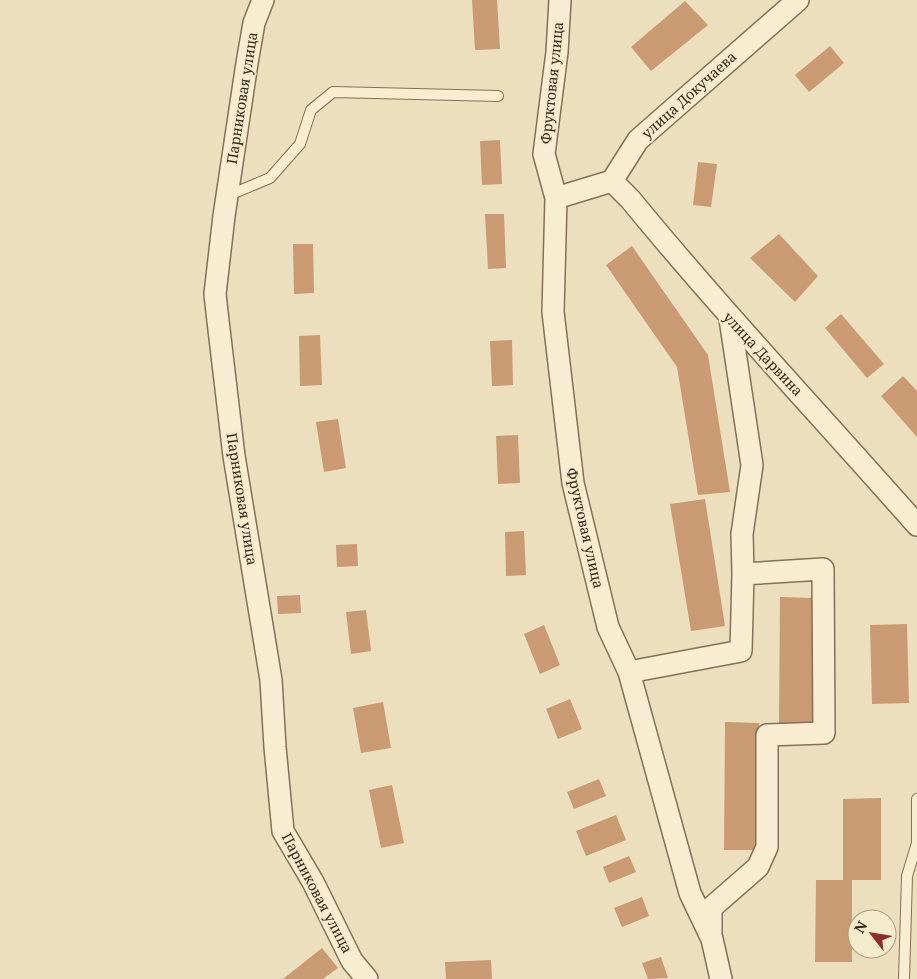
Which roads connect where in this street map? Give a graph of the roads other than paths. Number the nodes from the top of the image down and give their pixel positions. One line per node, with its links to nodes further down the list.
1 (263, 0): 6 (street, Парниковая улица)
2 (560, 0): 7 (street, Фруктовая улица)
3 (798, 0): 5 (street, улица Докучаева)
4 (498, 96): 6 (lane)
5 (612, 181): 7 (street); 8 (street, улица Дарвина)
6 (227, 196): 14 (street, Парниковая улица)
7 (556, 198): 11 (street, Фруктовая улица)
8 (730, 319): 9 (street, улица Дарвина); 10 (street)
9 (917, 525)
10 (743, 574): 11 (street); 13 (street)
11 (630, 672): 13 (street, Фруктовая улица)
12 (917, 799): 16 (lane)
13 (712, 939): 15 (street, Фруктовая улица)
14 (367, 979)
15 (721, 979)
16 (904, 979)

